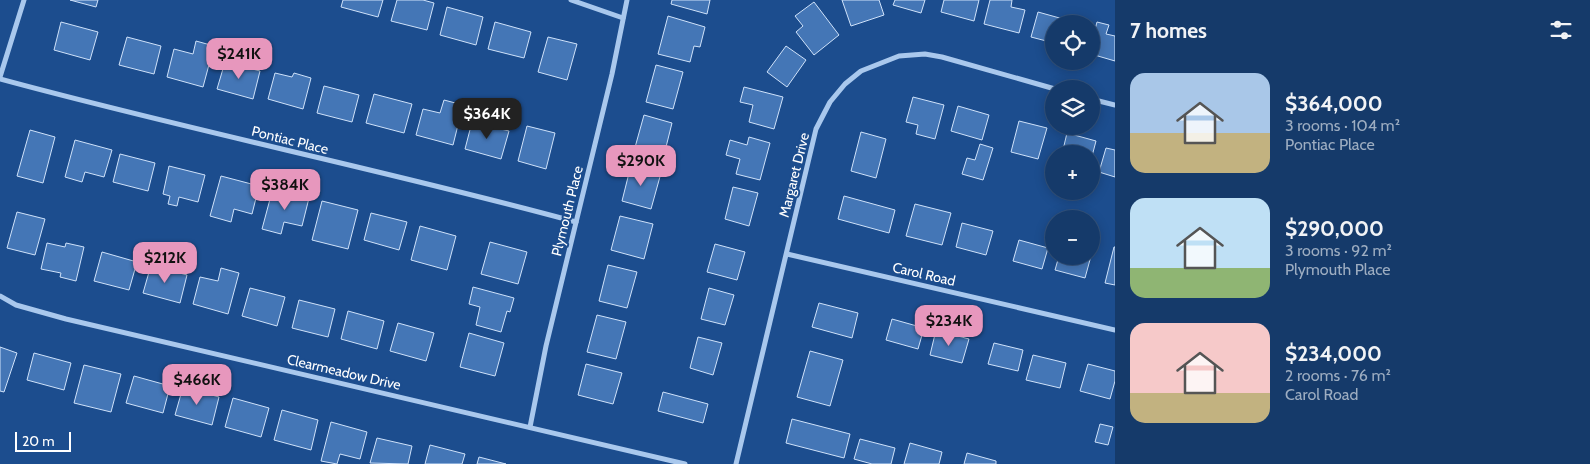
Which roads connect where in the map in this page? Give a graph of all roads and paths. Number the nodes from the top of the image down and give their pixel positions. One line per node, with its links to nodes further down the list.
1 (24, 0): 5 (street)
2 (571, 0): 4 (street)
3 (627, 0): 4 (street, Plymouth Place)
4 (623, 18): 9 (street, Plymouth Place)
5 (0, 78): 9 (street, Pontiac Place)
6 (1045, 86): 10 (street, Margaret Drive)
7 (1100, 102): 8 (street)
8 (1115, 106)
9 (576, 222): 13 (street, Plymouth Place)
10 (787, 254): 12 (street, Carol Road); 15 (street, Margaret Drive)
11 (0, 296): 13 (street, Clearmeadow Drive)
12 (1115, 330)
13 (530, 427): 14 (street, Clearmeadow Drive)
14 (684, 464)
15 (736, 464)

